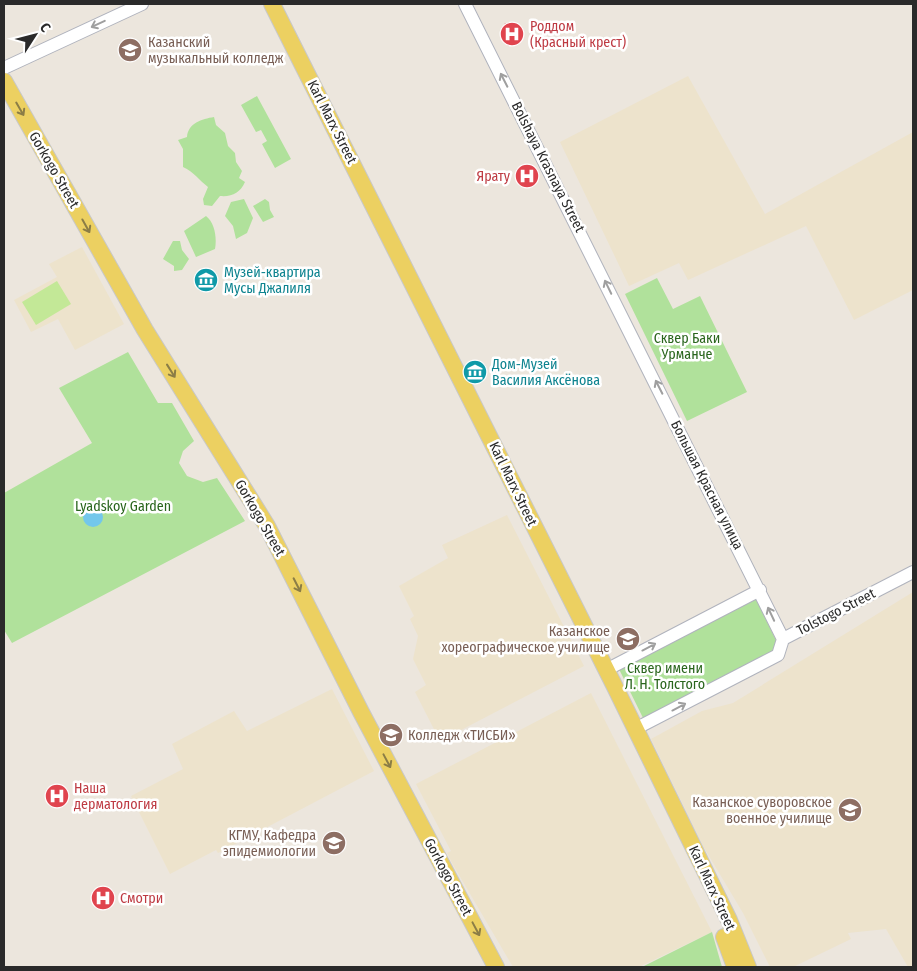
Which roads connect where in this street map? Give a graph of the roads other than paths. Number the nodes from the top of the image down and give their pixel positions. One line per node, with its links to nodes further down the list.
1 (142, 4): 5 (street, one-way to 5)
2 (260, 4): 13 (main road, Karl Marx Street)
3 (272, 4): 10 (main road, Karl Marx Street)
4 (465, 4): 8 (street, Большая Красная улица, one-way to 4)
5 (4, 68)
6 (4, 81): 12 (main road, Gorkogo Street, one-way to 12)
7 (913, 572): 9 (street, Tolstogo Street)
8 (760, 590): 9 (street, Большая Красная улица, one-way to 8); 10 (street, one-way to 8)
9 (783, 639): 11 (street, Tolstogo Street, one-way to 9)
10 (606, 670): 11 (main road, Karl Marx Street)
11 (635, 730): 14 (main road, Karl Marx Street)
12 (496, 967)
13 (735, 967)
14 (748, 967)

